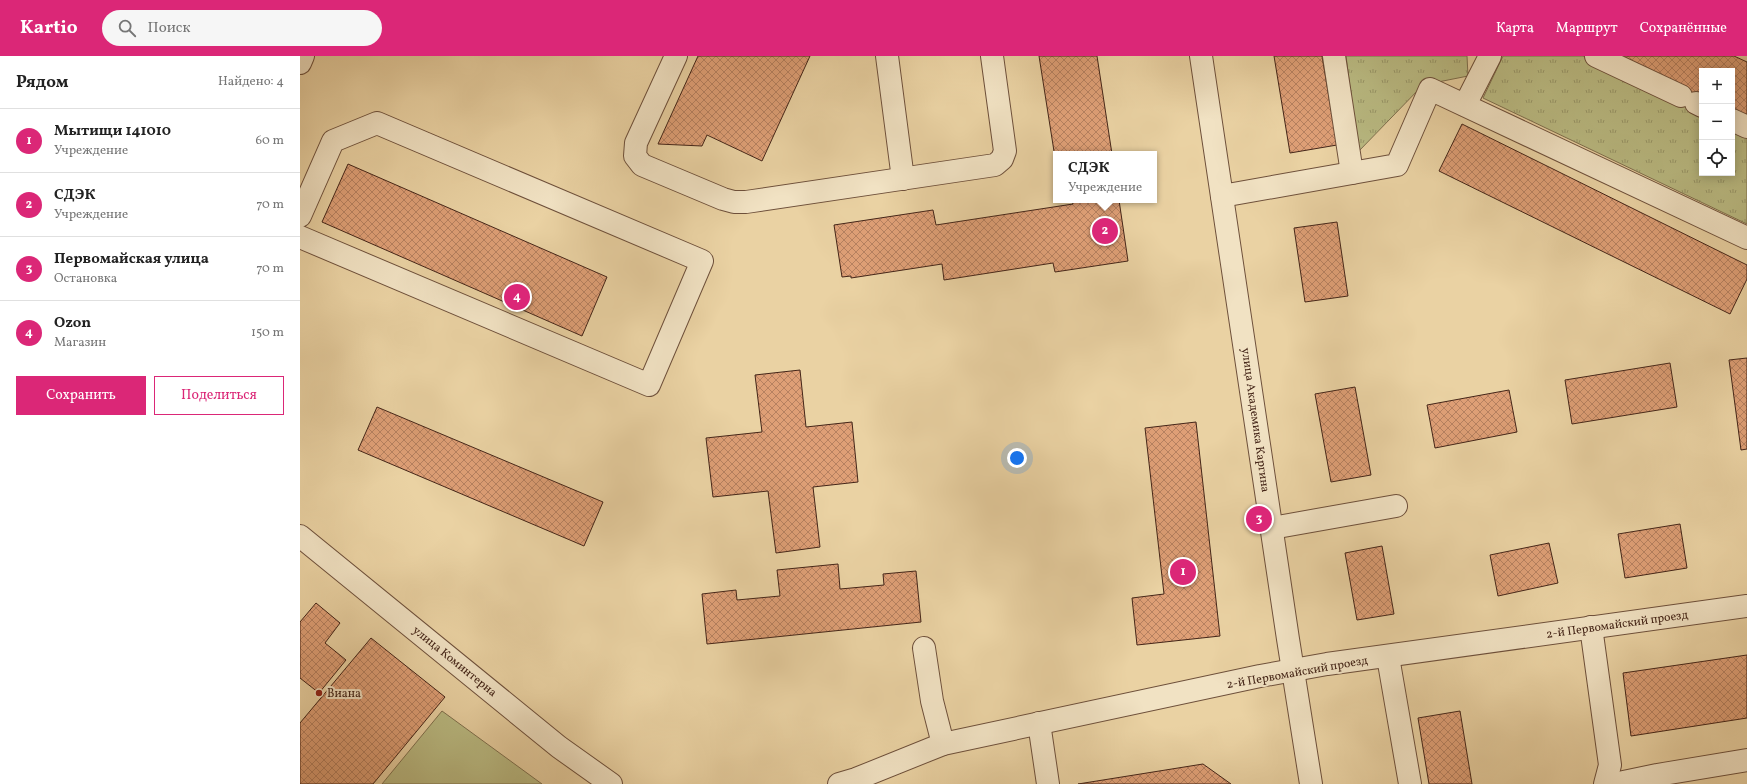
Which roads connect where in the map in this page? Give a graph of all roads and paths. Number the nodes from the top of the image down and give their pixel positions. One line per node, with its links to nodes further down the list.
1 (303, 56): 9 (street)
2 (676, 56): 15 (street)
3 (887, 56): 15 (street)
4 (992, 56): 15 (street)
5 (1202, 56): 16 (street, улица Академика Каргина)
6 (1334, 56): 14 (street)
7 (1490, 56): 11 (street)
8 (1596, 56): 10 (street)
9 (300, 63)
10 (1693, 102)
11 (1465, 105): 14 (street); 19 (street)
12 (1735, 121): 13 (street)
13 (1747, 127)
14 (1352, 173): 16 (street)
15 (903, 179)
16 (1222, 196): 21 (street, улица Академика Каргина)
17 (300, 216): 18 (street)
18 (300, 237)
19 (1747, 238)
20 (1396, 506): 21 (street)
21 (1272, 528): 27 (street, улица Академика Каргина)
22 (300, 536): 32 (street, улица Коминтерна)
23 (1747, 606): 24 (street, 2-й Первомайский проезд)
24 (1591, 627): 26 (street, 2-й Первомайский проезд); 36 (street)
25 (924, 648): 29 (street)
26 (1388, 657): 27 (street, 2-й Первомайский проезд); 35 (street)
27 (1293, 670): 28 (street, 2-й Первомайский проезд); 34 (street, улица Академика Каргина)
28 (1039, 723): 29 (street, 2-й Первомайский проезд); 33 (street)
29 (943, 744): 31 (street, 2-й Первомайский проезд)
30 (1747, 760): 37 (street)
31 (851, 782)
32 (611, 784)
33 (1048, 784)
34 (1311, 784)
35 (1410, 784)
36 (1604, 784)
37 (1614, 784)

